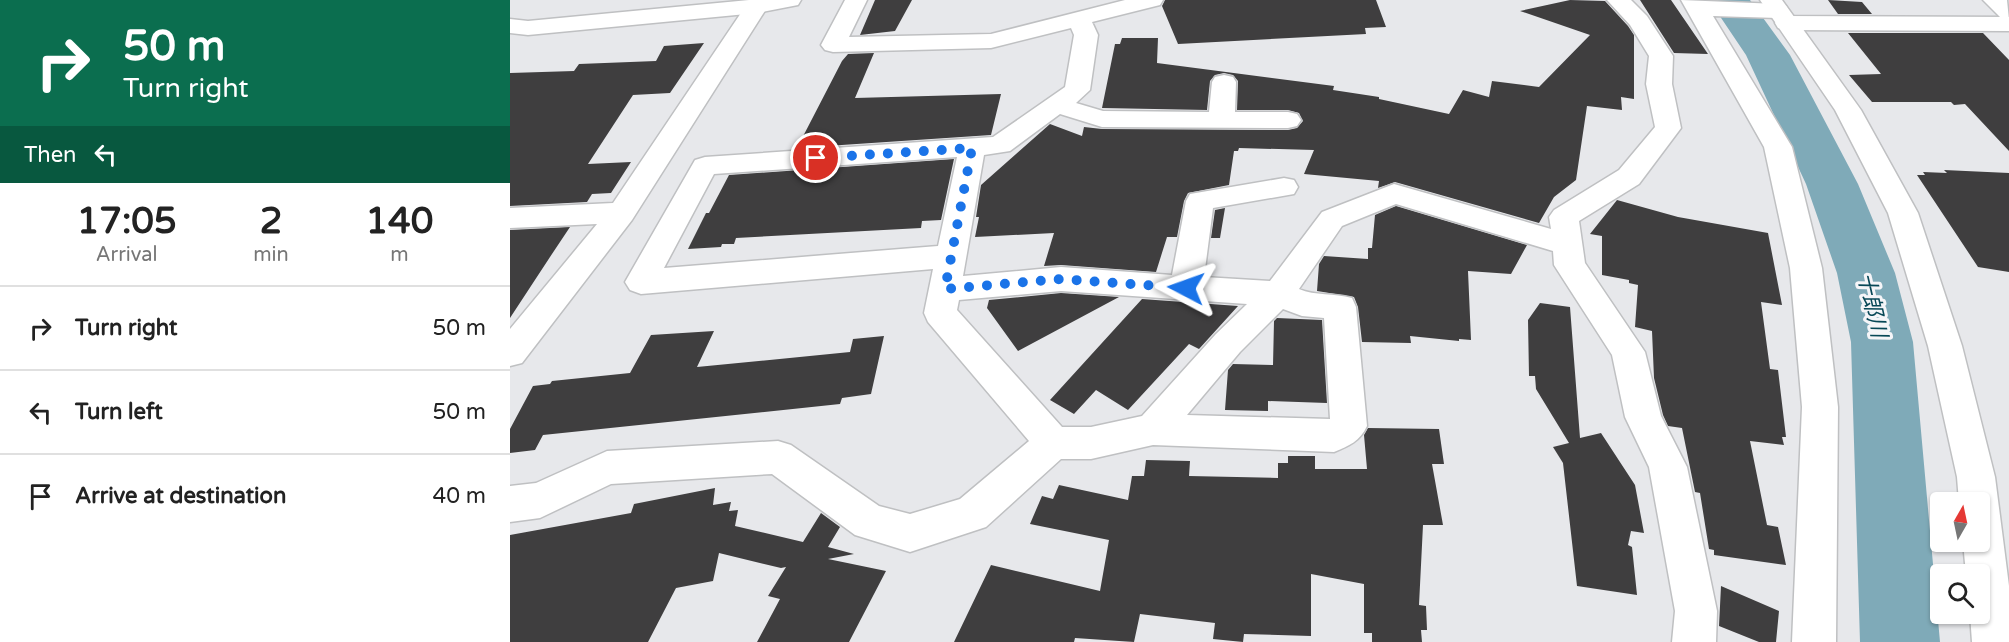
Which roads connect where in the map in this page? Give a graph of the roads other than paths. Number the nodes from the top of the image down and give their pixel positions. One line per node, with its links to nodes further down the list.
1 (790, 0): 7 (street)
2 (856, 0): 10 (street)
3 (1152, 0): 10 (street)
4 (1618, 0): 21 (street)
5 (1994, 0): 9 (street)
6 (1695, 4): 8 (street); 32 (street)
7 (757, 6): 12 (street); 19 (street)
8 (1779, 12): 11 (street); 28 (street)
9 (2009, 13)
10 (1079, 20): 14 (street)
11 (2009, 24)
12 (510, 26)
13 (1224, 82): 15 (street)
14 (1056, 105): 15 (street); 17 (street)
15 (1221, 120): 16 (street)
16 (1288, 120)
17 (972, 148): 22 (street); 22 (street)
18 (1284, 187): 23 (street)
19 (622, 213): 20 (street); 25 (street)
20 (510, 218)
21 (1566, 244): 24 (street); 31 (street)
22 (948, 272): 23 (street); 27 (street)
23 (1186, 288): 24 (street)
24 (1278, 294): 26 (street); 26 (street)
25 (512, 347)
26 (1153, 429): 27 (street)
27 (1053, 443): 29 (street)
28 (1978, 492)
29 (510, 504)
30 (1984, 552): 33 (street)
31 (1694, 642)
32 (1814, 642)
33 (1994, 642)

